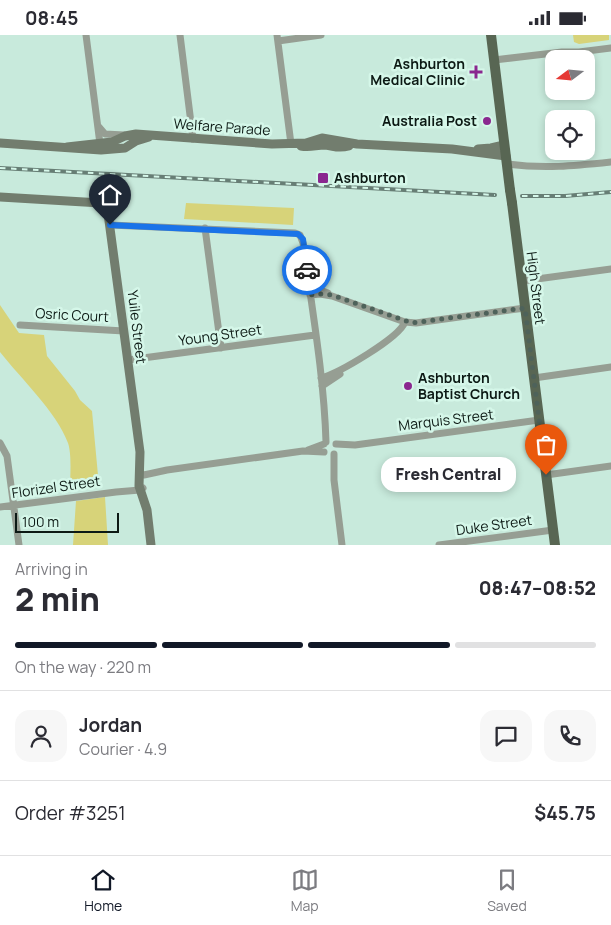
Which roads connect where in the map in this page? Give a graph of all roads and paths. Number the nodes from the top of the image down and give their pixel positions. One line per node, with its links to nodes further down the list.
1 (86, 35): 8 (street)
2 (180, 35): 11 (street)
3 (322, 35): 5 (street)
4 (491, 35): 7 (main road, High Street)
5 (277, 38): 13 (street)
6 (611, 47): 7 (street)
7 (494, 61): 14 (main road, High Street)
8 (98, 124): 9 (street); 15 (street)
9 (129, 135): 10 (street, Welfare Parade); 15 (street, Welfare Parade)
10 (151, 137): 11 (street, Welfare Parade); 15 (street, Welfare Parade)
11 (193, 139): 13 (street, Welfare Parade)
12 (0, 143): 15 (street, Welfare Parade)
13 (291, 144): 16 (street, Welfare Parade)
14 (504, 145): 16 (street, Welfare Parade); 18 (main road, High Street)
15 (101, 147)
16 (460, 150): 18 (street, Welfare Parade)
17 (611, 162): 18 (street)
18 (507, 164): 23 (main road, High Street, bridge)
19 (0, 197): 20 (street, Yuile Street)
20 (110, 225): 21 (street); 30 (street, Yuile Street)
21 (205, 228): 24 (street); 32 (street)
22 (611, 269): 23 (street)
23 (522, 281): 27 (main road, High Street)
24 (309, 286): 25 (street); 26 (street)
25 (310, 295): 26 (street); 31 (street)
26 (332, 295): 28 (street)
27 (525, 308): 28 (street); 37 (main road, High Street)
28 (405, 322): 35 (street)
29 (20, 325): 30 (street, Osric Court)
30 (124, 331): 33 (street, Yuile Street)
31 (315, 335): 32 (street, Young Street); 36 (street)
32 (220, 348): 33 (street, Young Street)
33 (128, 361): 43 (street, Yuile Street)
34 (611, 367): 37 (street)
35 (345, 368): 36 (street); 38 (street)
36 (321, 378): 38 (street)
37 (534, 378): 39 (main road, High Street)
38 (322, 386): 41 (street)
39 (539, 420): 41 (street, Marquis Street); 44 (main road, High Street)
40 (0, 443): 46 (street)
41 (330, 448): 43 (street, Marquis Street); 51 (street)
42 (611, 466): 44 (street)
43 (143, 473): 45 (street, Yuile Street)
44 (546, 475): 48 (main road, High Street)
45 (141, 488): 46 (street, Florizel Street); 50 (street, Yuile Street)
46 (13, 505): 47 (street, Florizel Street); 49 (street)
47 (0, 507)
48 (553, 530): 52 (street, Duke Street); 53 (main road, High Street)
49 (19, 545)
50 (151, 545)
51 (342, 545)
52 (439, 545)
53 (555, 545)

